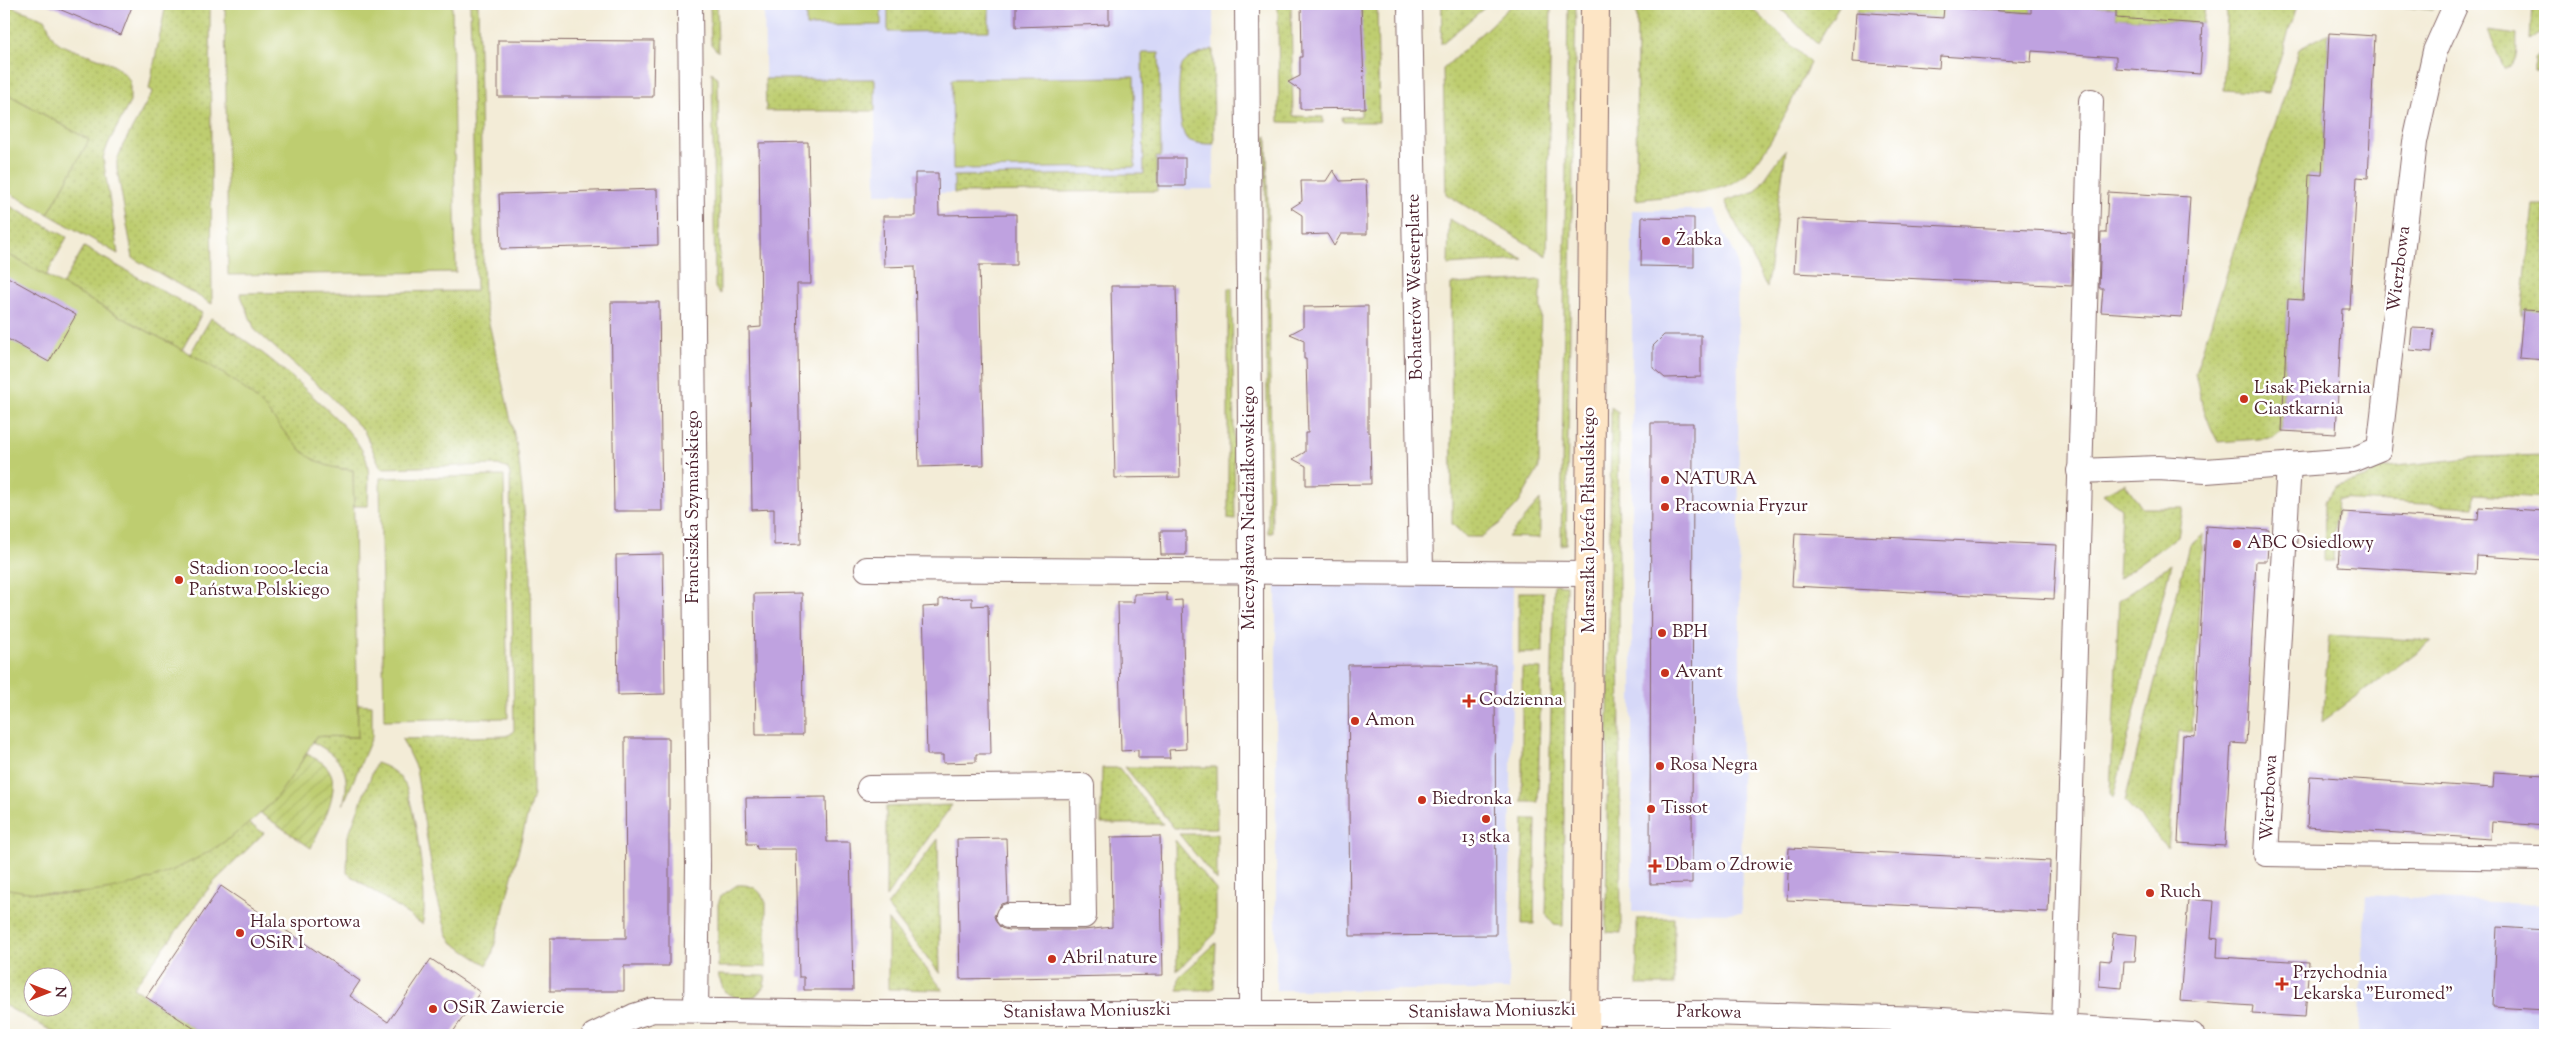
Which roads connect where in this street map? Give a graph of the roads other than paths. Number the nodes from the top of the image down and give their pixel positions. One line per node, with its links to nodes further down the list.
1 (690, 4): 16 (street, Franciszka Szymańskiego)
2 (1247, 4): 10 (street, Mieczysława Niedziałkowskiego)
3 (1410, 4): 11 (street, Bohaterów Westerplatte)
4 (1595, 4): 12 (street, Marszałka Józefa Piłsudskiego)
5 (2456, 4): 7 (street, Wierzbowa)
6 (2091, 102): 8 (street)
7 (2289, 464): 8 (street, Wierzbowa); 14 (street, Wierzbowa)
8 (2079, 470): 19 (street)
9 (867, 569): 10 (street)
10 (1251, 570): 11 (street); 17 (street, Mieczysława Niedziałkowskiego)
11 (1421, 571): 12 (street)
12 (1590, 574): 18 (street, Marszałka Józefa Piłsudskiego)
13 (869, 788): 15 (street)
14 (2545, 858)
15 (1008, 916)
16 (696, 1010): 17 (street, Stanisława Moniuszki); 20 (street, Stanisława Moniuszki)
17 (1251, 1012): 18 (street, Stanisława Moniuszki)
18 (1585, 1023): 19 (street, Parkowa)
19 (2064, 1027): 21 (street, Parkowa)
20 (594, 1035)
21 (2192, 1035)

